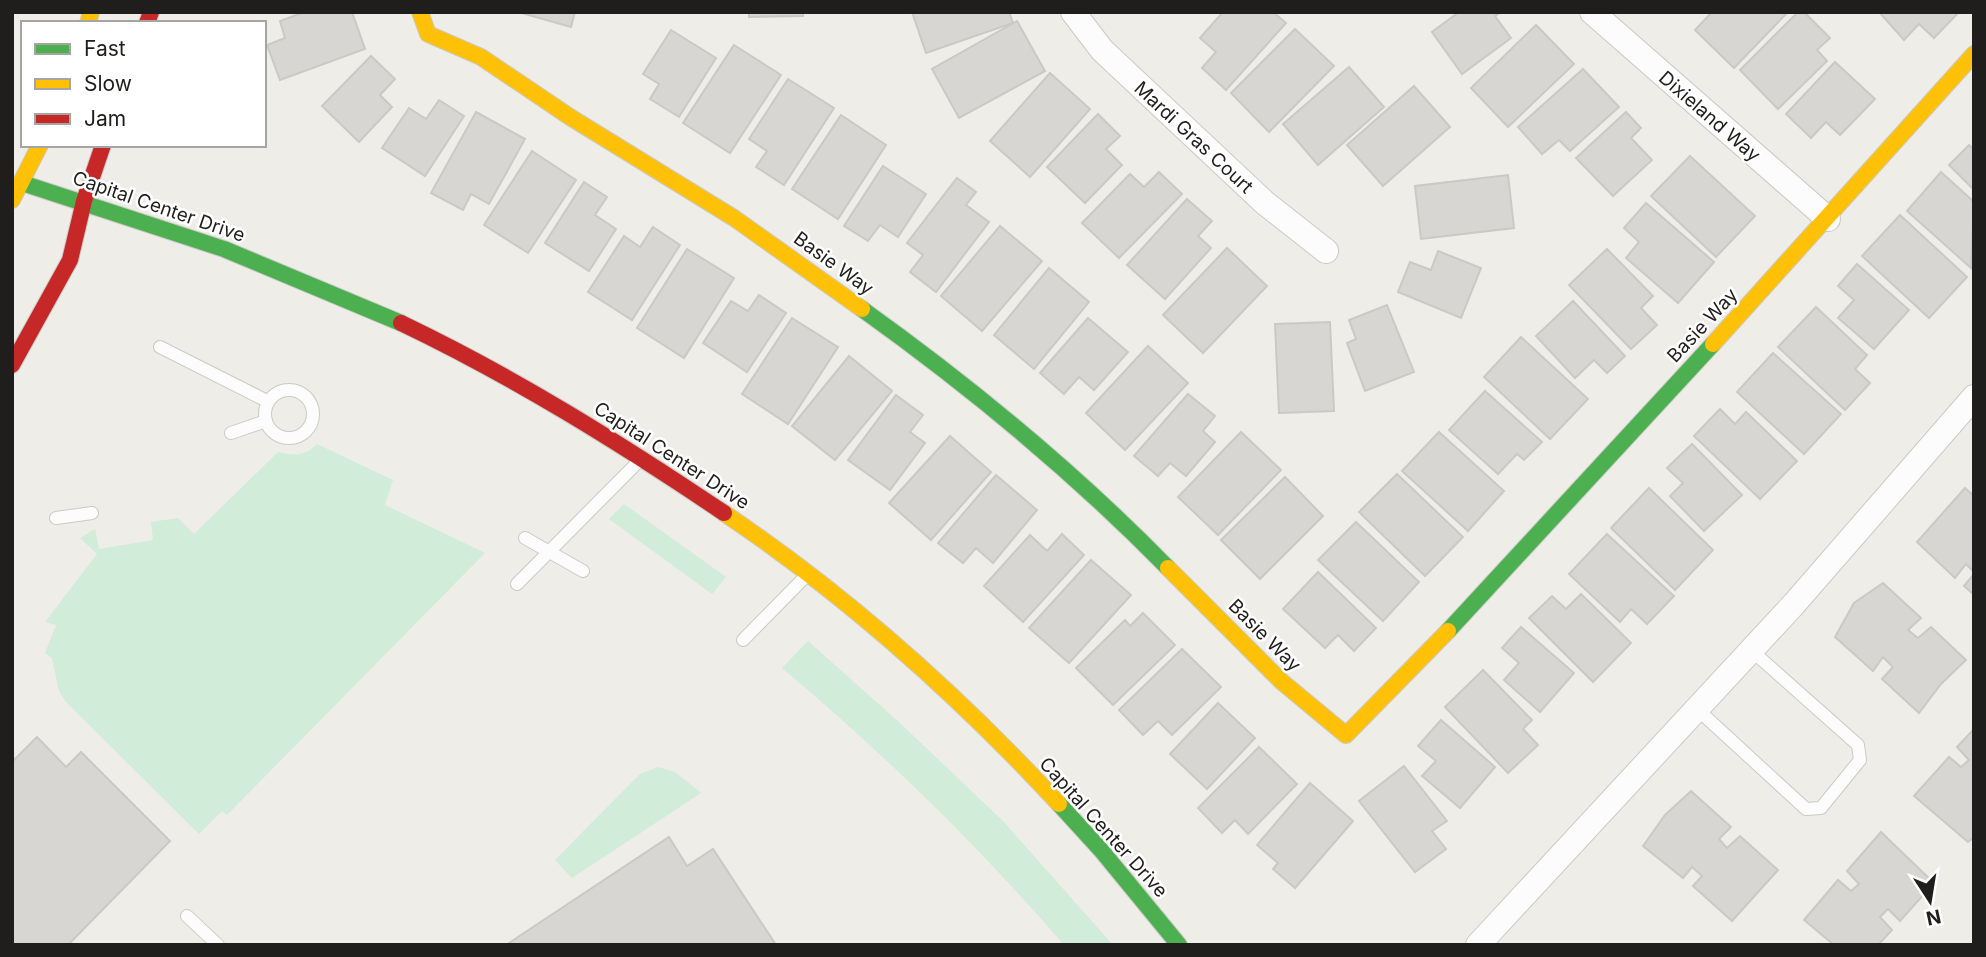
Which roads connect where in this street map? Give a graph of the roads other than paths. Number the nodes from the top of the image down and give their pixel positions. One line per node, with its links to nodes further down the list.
1 (420, 12): 10 (street, Basie Way)
2 (1073, 12): 11 (street, Mardi Gras Court)
3 (1592, 12): 10 (street, Dixieland Way)
4 (1974, 54): 10 (street, Basie Way)
5 (39, 147): 7 (street)
6 (102, 147): 9 (street)
7 (22, 183): 8 (street); 9 (street, Capital Center Drive)
8 (12, 200)
9 (84, 201): 13 (street); 18 (street, Capital Center Drive)
10 (1828, 219)
11 (1326, 251)
12 (160, 346): 14 (lane)
13 (12, 365)
14 (267, 401): 16 (lane); 16 (lane)
15 (1971, 405): 27 (street)
16 (266, 421): 17 (lane)
17 (231, 433)
18 (643, 458): 22 (lane); 24 (street, Capital Center Drive)
19 (92, 513): 20 (lane)
20 (56, 518)
21 (525, 538): 22 (lane)
22 (551, 550): 23 (lane); 25 (lane)
23 (583, 571)
24 (808, 575): 26 (lane); 32 (street, Capital Center Drive)
25 (517, 584)
26 (743, 640)
27 (1751, 650): 28 (street); 28 (lane)
28 (1697, 709): 30 (street)
29 (187, 916): 31 (lane)
30 (1482, 943)
31 (218, 945)
32 (1179, 945)

